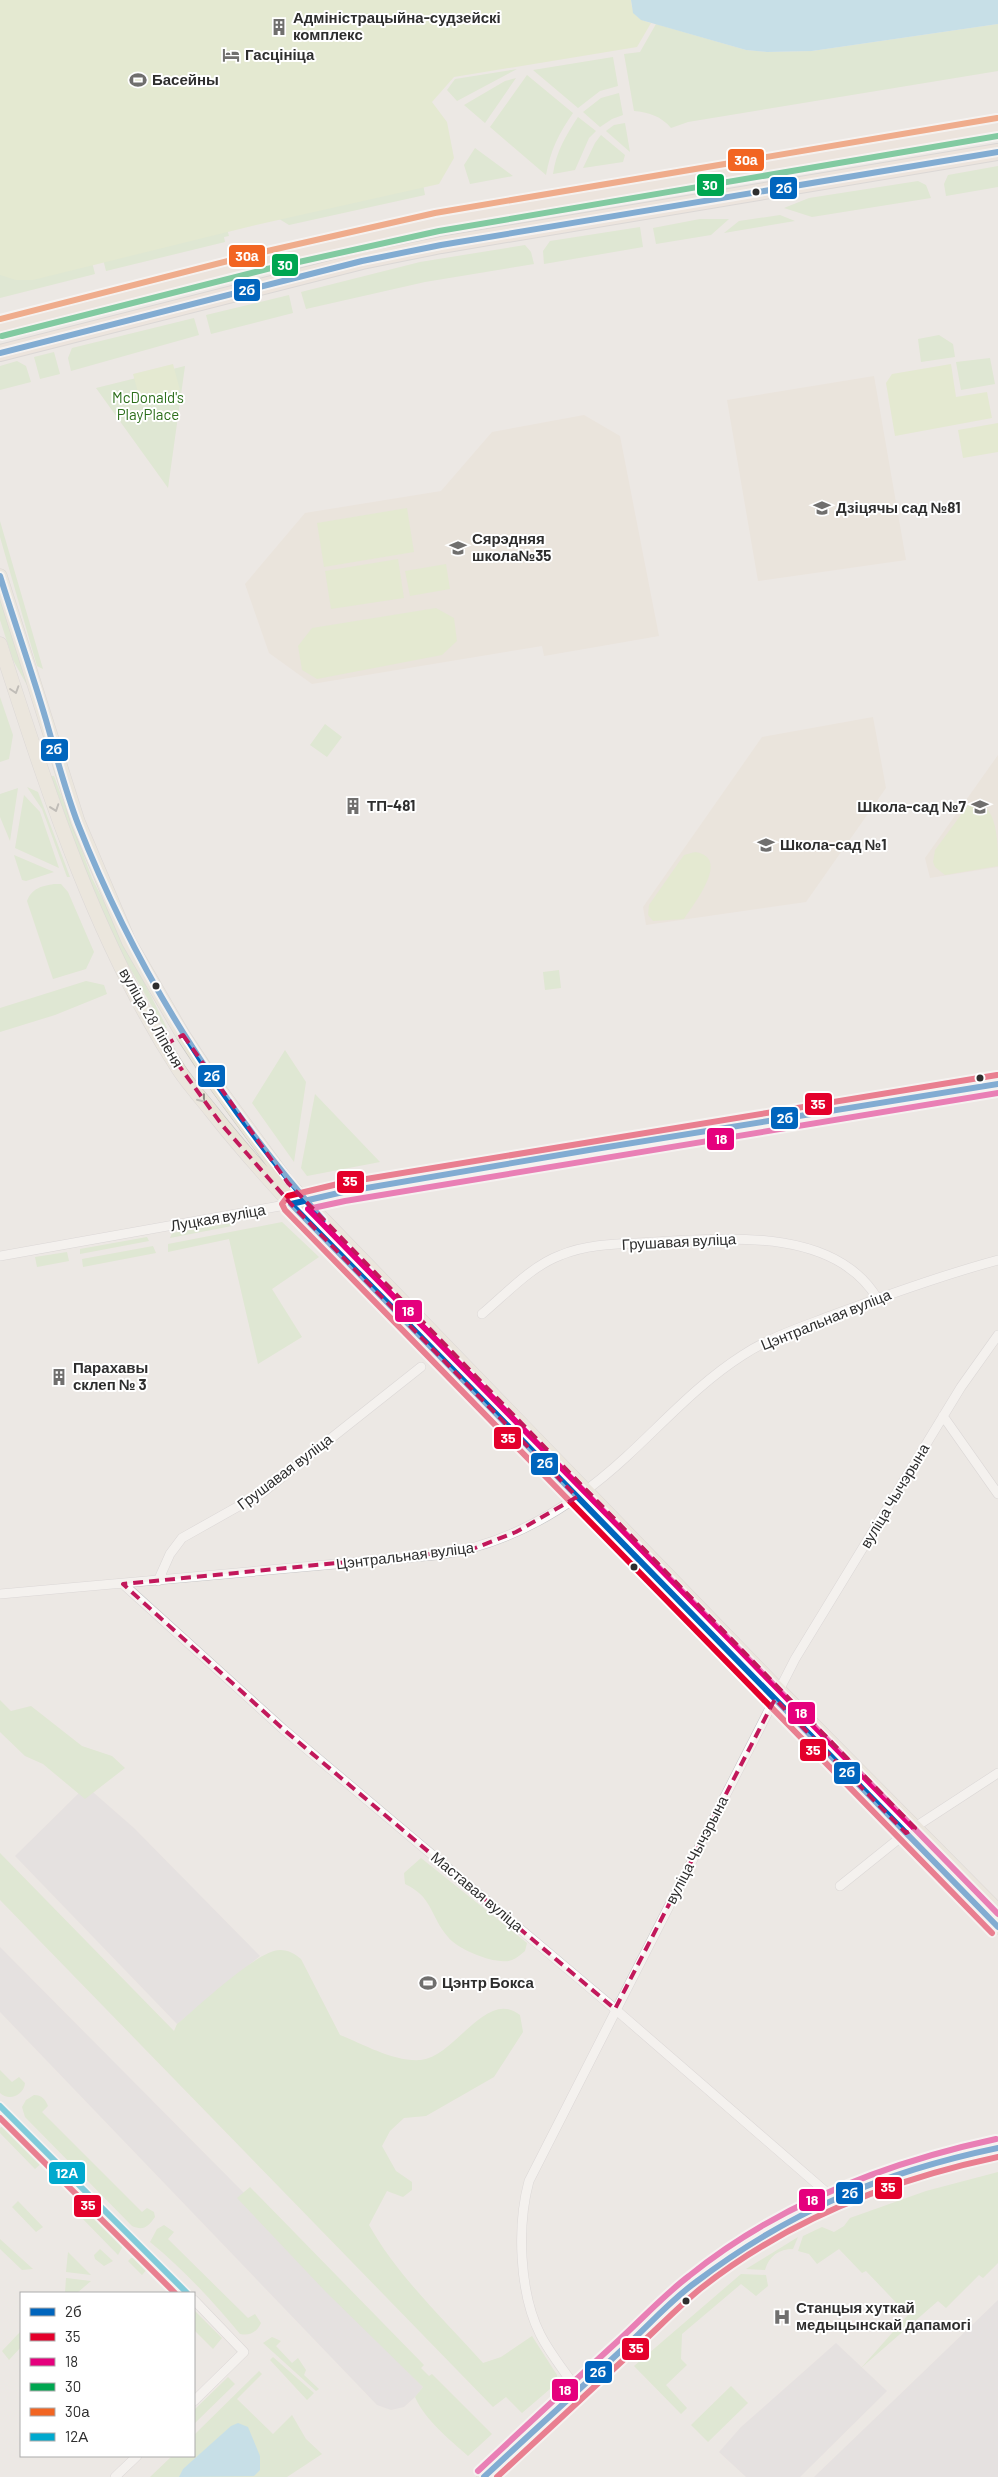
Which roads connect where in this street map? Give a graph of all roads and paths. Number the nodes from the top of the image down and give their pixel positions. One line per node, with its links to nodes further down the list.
1 (998, 127): 3 (highway)
2 (998, 152): 5 (highway)
3 (656, 184): 4 (highway); 5 (highway)
4 (615, 191): 6 (highway); 7 (highway)
5 (660, 208): 6 (highway)
6 (619, 215): 8 (highway)
7 (0, 328)
8 (0, 353)
9 (0, 576): 11 (main road, вуліца 28 Ліпеня)
10 (0, 644): 12 (main road, вуліца 28 Ліпеня, one-way to 12)
11 (183, 1035): 12 (main road); 14 (main road, вуліца 28 Ліпеня)
12 (164, 1045): 15 (main road, вуліца 28 Ліпеня, one-way to 15)
13 (998, 1084): 14 (main road, Луцкая вуліца)
14 (305, 1201): 15 (main road, Луцкая вуліца); 23 (main road, вуліца 28 Ліпеня)
15 (291, 1204): 16 (street, Луцкая вуліца); 23 (main road, вуліца 28 Ліпеня)
16 (0, 1256)
17 (998, 1260): 18 (street, Цэнтральная вуліца)
18 (877, 1298): 19 (street, Грушавая вуліца); 23 (street, Цэнтральная вуліца)
19 (482, 1314)
20 (998, 1335): 22 (street, вуліца Чычэрына)
21 (420, 1367): 25 (street, Грушавая вуліца)
22 (943, 1416): 24 (street); 28 (street, вуліца Чычэрына)
23 (581, 1494): 25 (street, Цэнтральная вуліца); 28 (main road, вуліца 28 Ліпеня)
24 (998, 1494)
25 (158, 1581): 26 (street, Цэнтральная вуліца)
26 (123, 1584): 27 (street, Цэнтральная вуліца); 34 (street, Маставая вуліца)
27 (0, 1594)
28 (776, 1694): 30 (main road, вуліца 28 Ліпеня); 34 (street, вуліца Чычэрына)
29 (998, 1773): 30 (street)
30 (911, 1831): 31 (street); 32 (main road, вуліца 28 Ліпеня); 33 (main road, вуліца 28 Ліпеня)
31 (840, 1886)
32 (998, 1911)
33 (998, 1927)
34 (615, 2009): 37 (street, Маставая вуліца); 40 (street, вуліца Чычэрына)
35 (0, 2106): 38 (street)
36 (998, 2148): 37 (main road)
37 (833, 2198): 40 (main road)
38 (186, 2292)
39 (195, 2301): 41 (street)
40 (578, 2391): 44 (main road)
41 (195, 2400)
42 (136, 2457): 43 (street)
43 (115, 2477)
44 (484, 2477)

